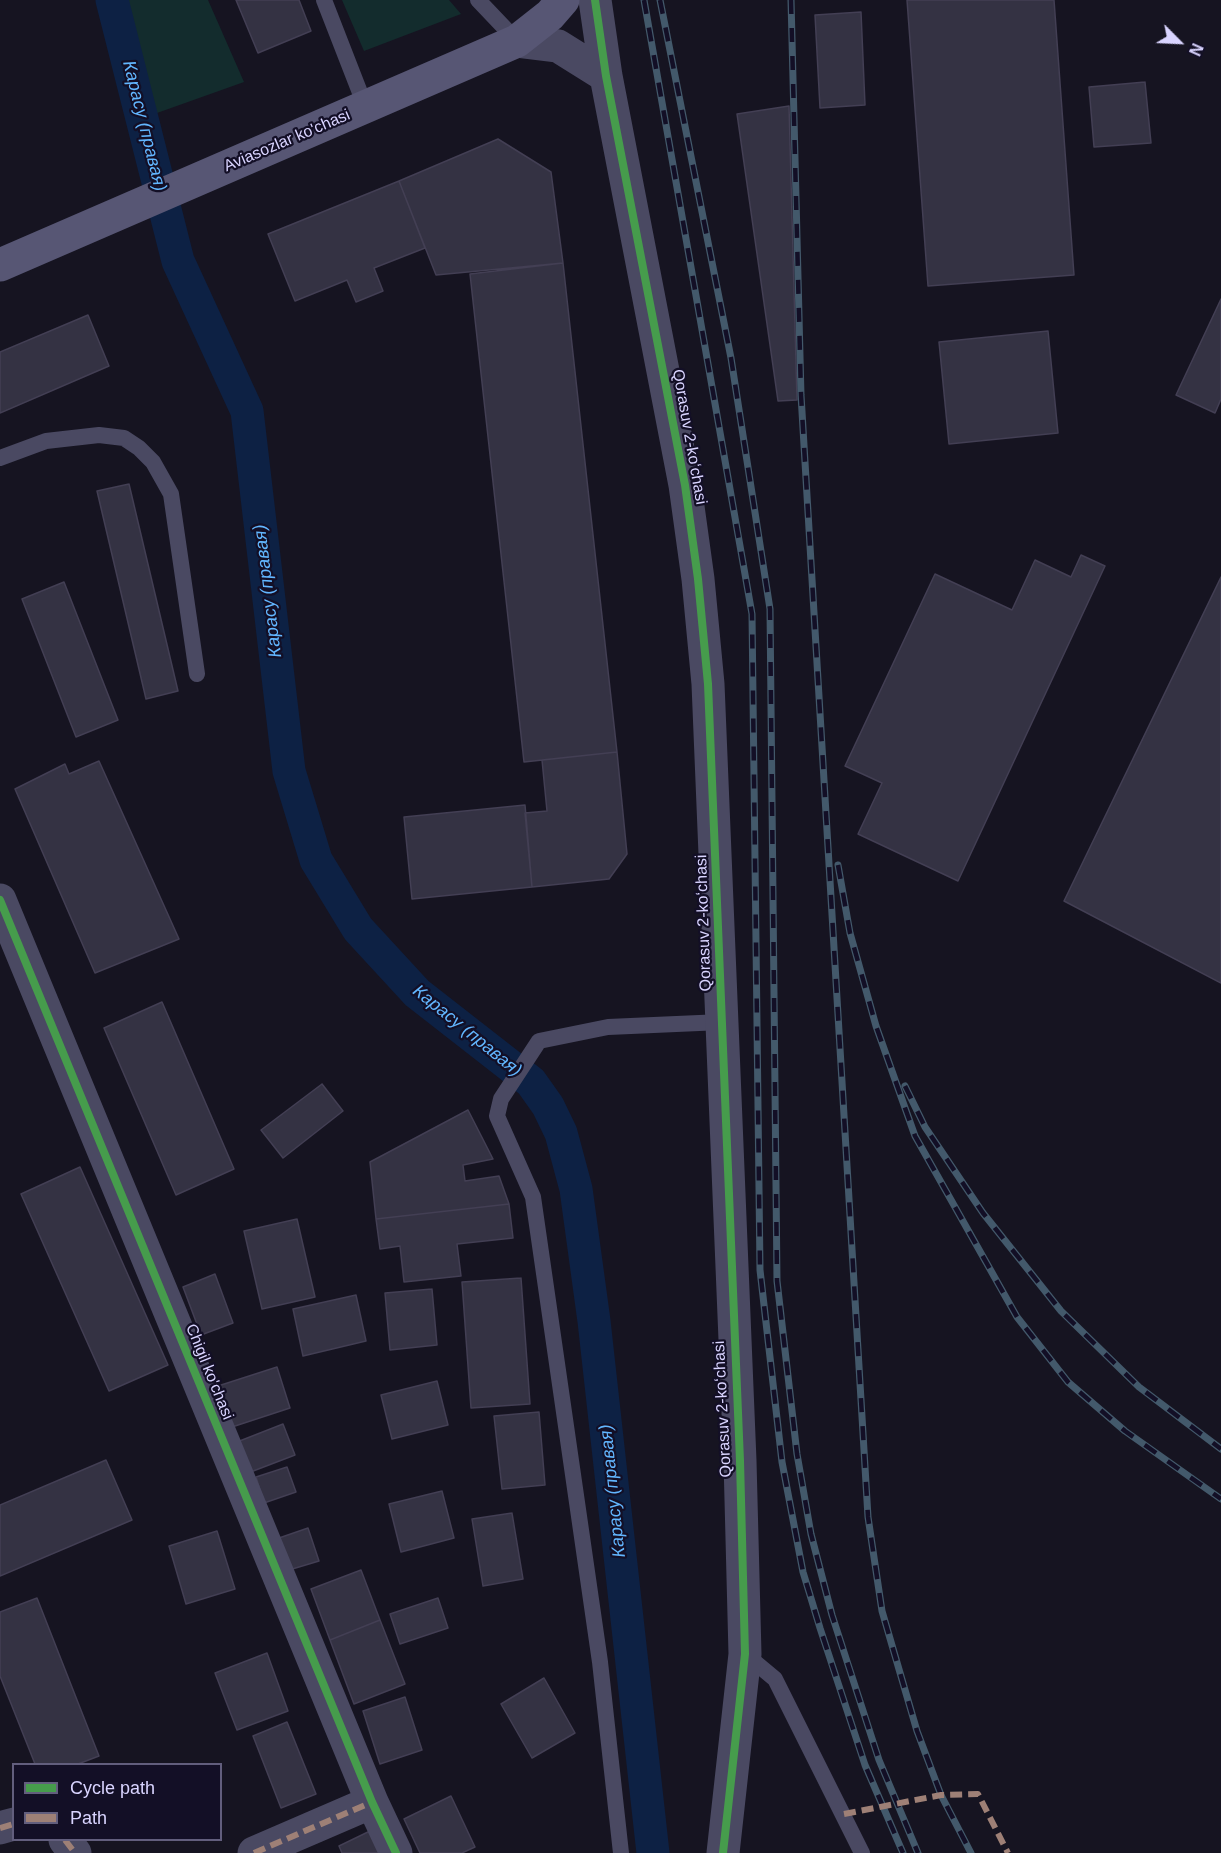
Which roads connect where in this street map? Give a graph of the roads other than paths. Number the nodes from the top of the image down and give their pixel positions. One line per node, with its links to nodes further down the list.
1 (324, 0): 7 (lane)
2 (478, 0): 5 (lane)
3 (563, 0): 5 (main road, Aviasozlar ko'chasi)
4 (595, 0): 6 (street, Qorasuv 2-koʻchasi)
5 (518, 41): 6 (street); 7 (main road, Aviasozlar ko'chasi)
6 (606, 76): 12 (street, Qorasuv 2-koʻchasi)
7 (366, 108): 8 (main road, Aviasozlar ko'chasi)
8 (0, 265)
9 (0, 458): 10 (lane)
10 (197, 674)
11 (0, 900): 14 (street, Chigil ko'chasi)
12 (722, 1022): 13 (street, Qorasuv 2-koʻchasi); 17 (lane)
13 (745, 1654): 18 (street, Qorasuv 2-koʻchasi); 19 (lane)
14 (372, 1802): 15 (street); 16 (street, Chigil ko'chasi)
15 (254, 1853)
16 (396, 1853)
17 (621, 1853)
18 (723, 1853)
19 (862, 1853)

